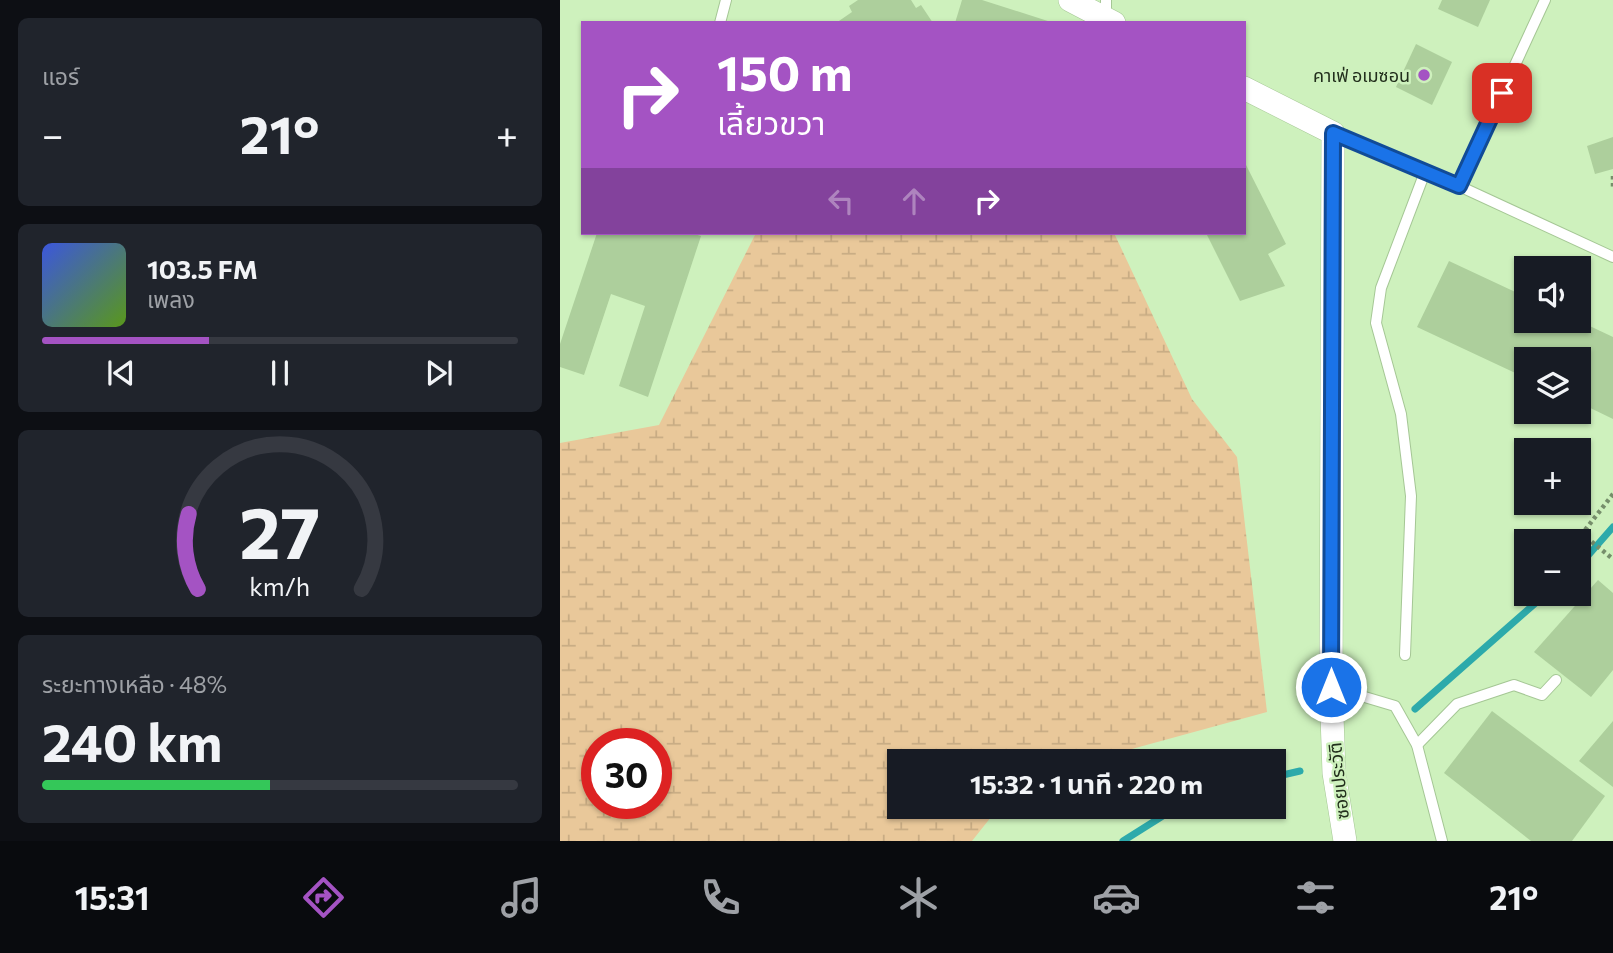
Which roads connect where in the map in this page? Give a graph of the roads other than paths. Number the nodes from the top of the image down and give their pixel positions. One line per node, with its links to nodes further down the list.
1 (726, 0): 5 (lane)
2 (1070, 0): 4 (street)
3 (1545, 0): 9 (lane)
4 (1109, 14)
5 (721, 21)
6 (1246, 89): 7 (street)
7 (1333, 133): 8 (lane); 13 (street, ซอยประวัติ)
8 (1425, 172): 9 (lane); 11 (lane)
9 (1459, 186): 10 (lane)
10 (1613, 257)
11 (1405, 655)
12 (1556, 680): 14 (lane)
13 (1331, 687): 14 (lane); 15 (street, ซอยประวัติ)
14 (1417, 745): 16 (lane)
15 (1345, 841)
16 (1441, 841)

